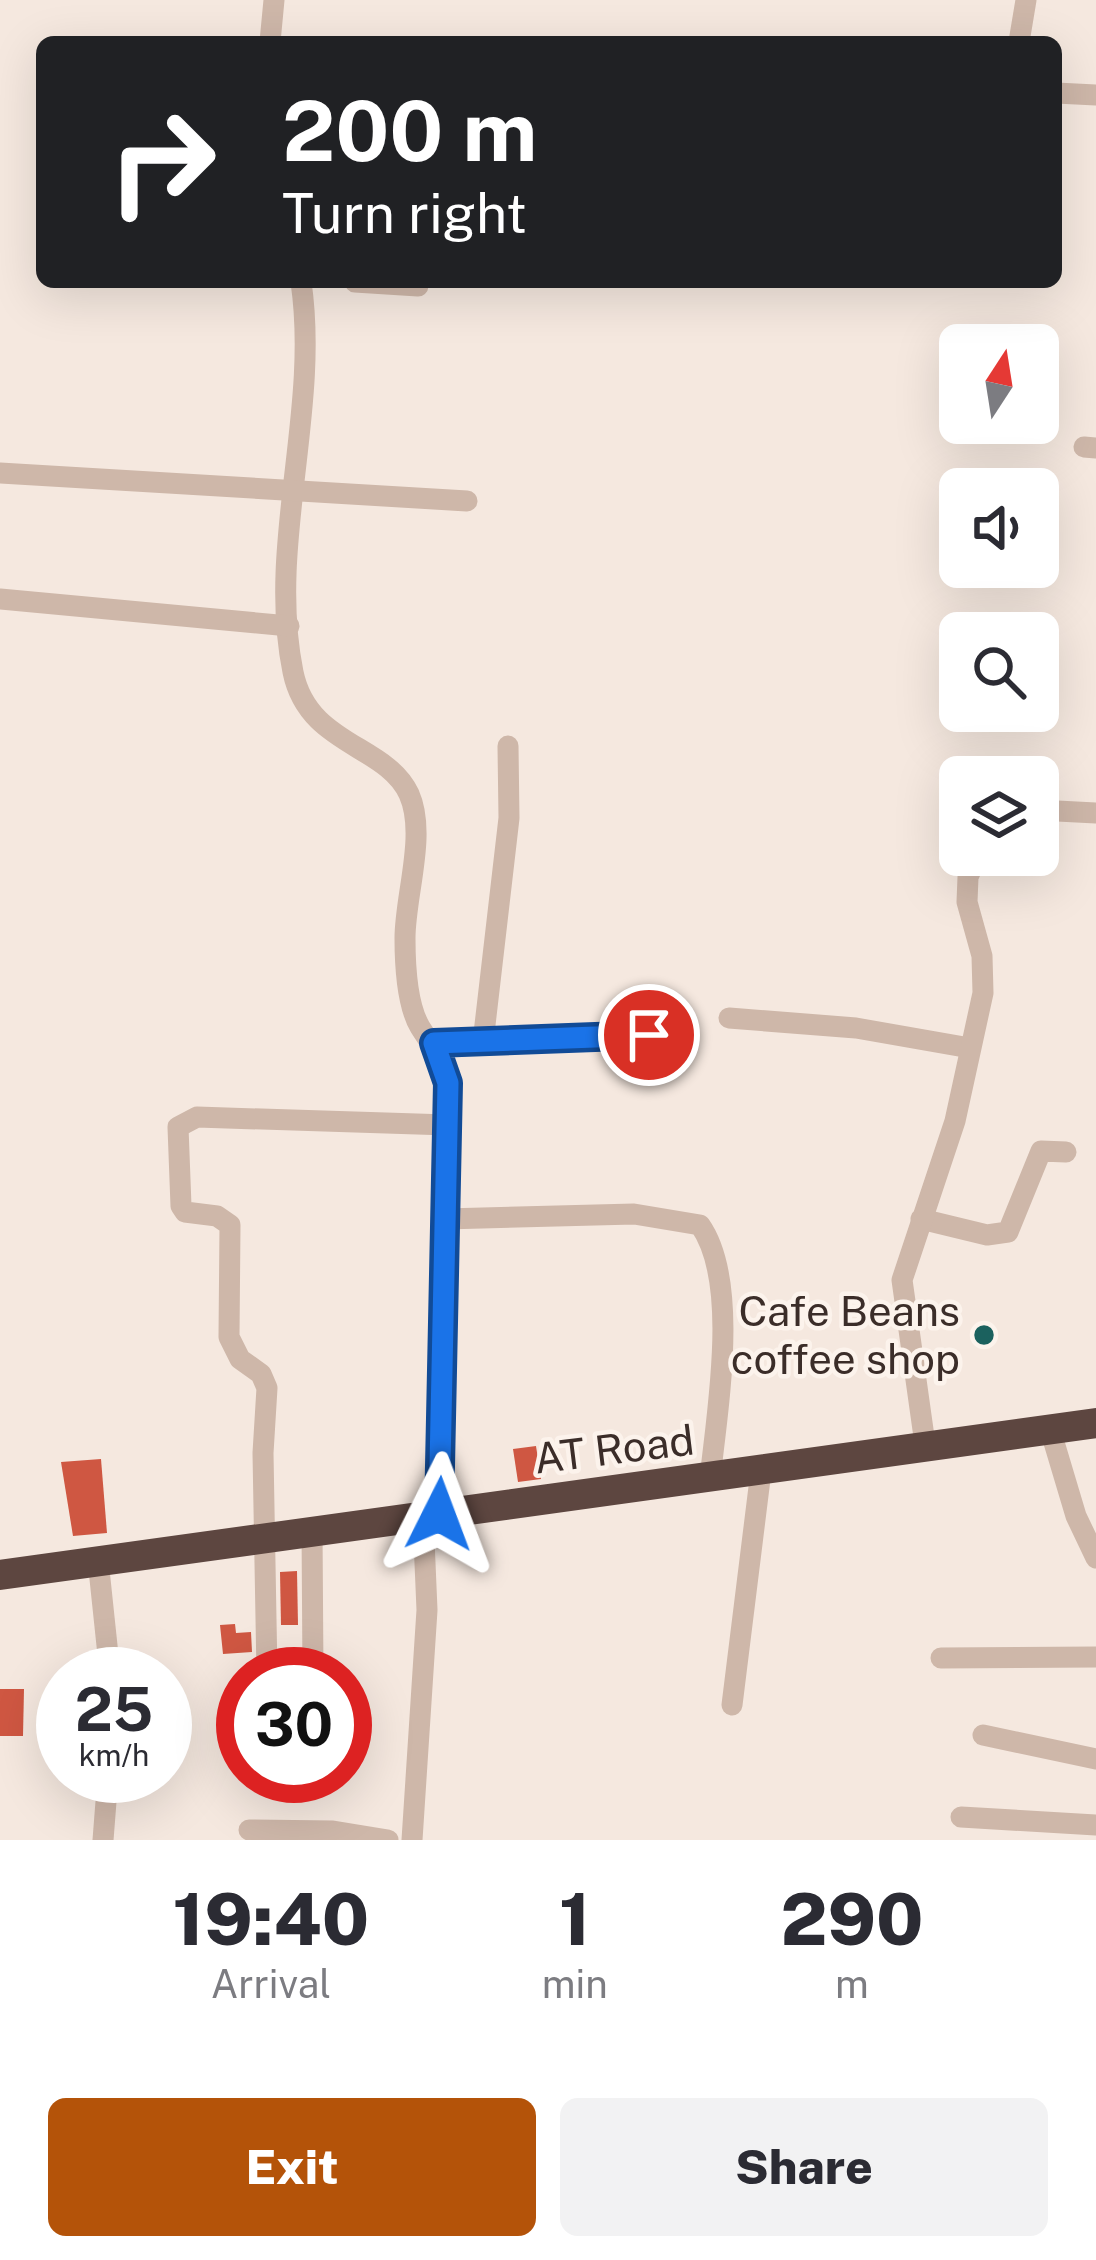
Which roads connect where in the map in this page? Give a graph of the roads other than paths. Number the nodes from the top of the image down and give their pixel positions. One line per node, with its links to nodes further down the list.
1 (274, 0): 3 (street)
2 (1026, 0): 4 (street)
3 (271, 36)
4 (1020, 36)
5 (1062, 93): 6 (street)
6 (1096, 95)
7 (301, 288): 9 (street)
8 (0, 473): 9 (street)
9 (296, 489): 10 (street); 12 (street)
10 (467, 501)
11 (0, 599): 12 (street)
12 (289, 626): 20 (street)
13 (508, 746): 19 (street)
14 (1059, 811): 15 (street)
15 (1096, 813)
16 (968, 876): 21 (street)
17 (728, 1018): 21 (street)
18 (649, 1035): 19 (street)
19 (483, 1042): 20 (street)
20 (434, 1043): 22 (street)
21 (970, 1048): 25 (street)
22 (448, 1125): 24 (street); 33 (street)
23 (1066, 1152): 25 (street)
24 (445, 1219): 30 (street); 31 (street)
25 (921, 1219): 28 (street)
26 (1096, 1423): 27 (highway, AT Road)
27 (1050, 1429): 28 (highway, AT Road); 34 (street)
28 (925, 1444): 29 (highway, AT Road)
29 (761, 1471): 30 (highway, AT Road); 42 (street)
30 (710, 1479): 31 (highway, AT Road)
31 (431, 1515): 32 (highway, AT Road); 51 (street)
32 (312, 1529): 33 (highway, AT Road); 39 (street)
33 (266, 1535): 35 (highway, AT Road); 38 (street)
34 (1096, 1558)
35 (98, 1561): 36 (highway, AT Road); 37 (street)
36 (0, 1575)
37 (107, 1647)
38 (267, 1647)
39 (313, 1647)
40 (1096, 1657): 41 (street)
41 (941, 1658)
42 (731, 1705)
43 (983, 1735): 44 (street)
44 (1096, 1759)
45 (106, 1803): 49 (street)
46 (961, 1817): 47 (street)
47 (1096, 1825)
48 (249, 1830): 50 (street)
49 (103, 1840)
50 (388, 1840)
51 (412, 1840)

